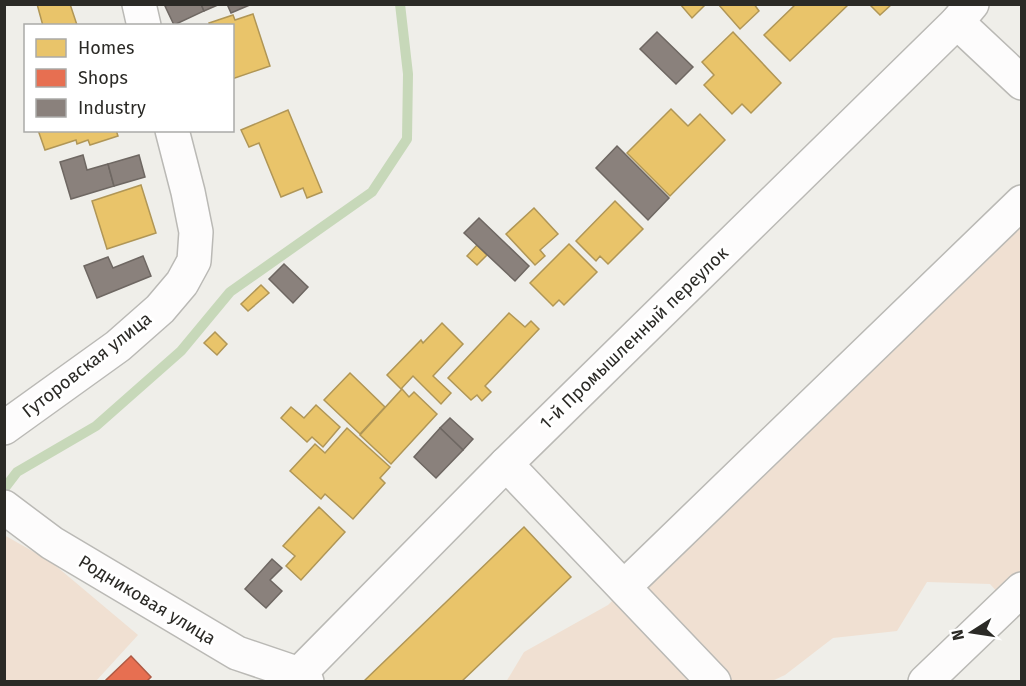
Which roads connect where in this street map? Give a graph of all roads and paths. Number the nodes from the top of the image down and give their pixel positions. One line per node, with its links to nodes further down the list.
1 (139, 4): 3 (street)
2 (964, 13): 4 (street); 8 (street, 1-й Промышленный переулок)
3 (144, 24)
4 (1022, 83)
5 (173, 132): 7 (street, Гуторовская улица)
6 (1022, 202): 10 (street)
7 (4, 428)
8 (506, 464): 10 (street); 12 (street, 1-й Промышленный переулок)
9 (4, 507): 12 (street, Родниковая улица)
10 (624, 587): 13 (street)
11 (1022, 589): 14 (street)
12 (299, 679)
13 (714, 681)
14 (925, 681)

